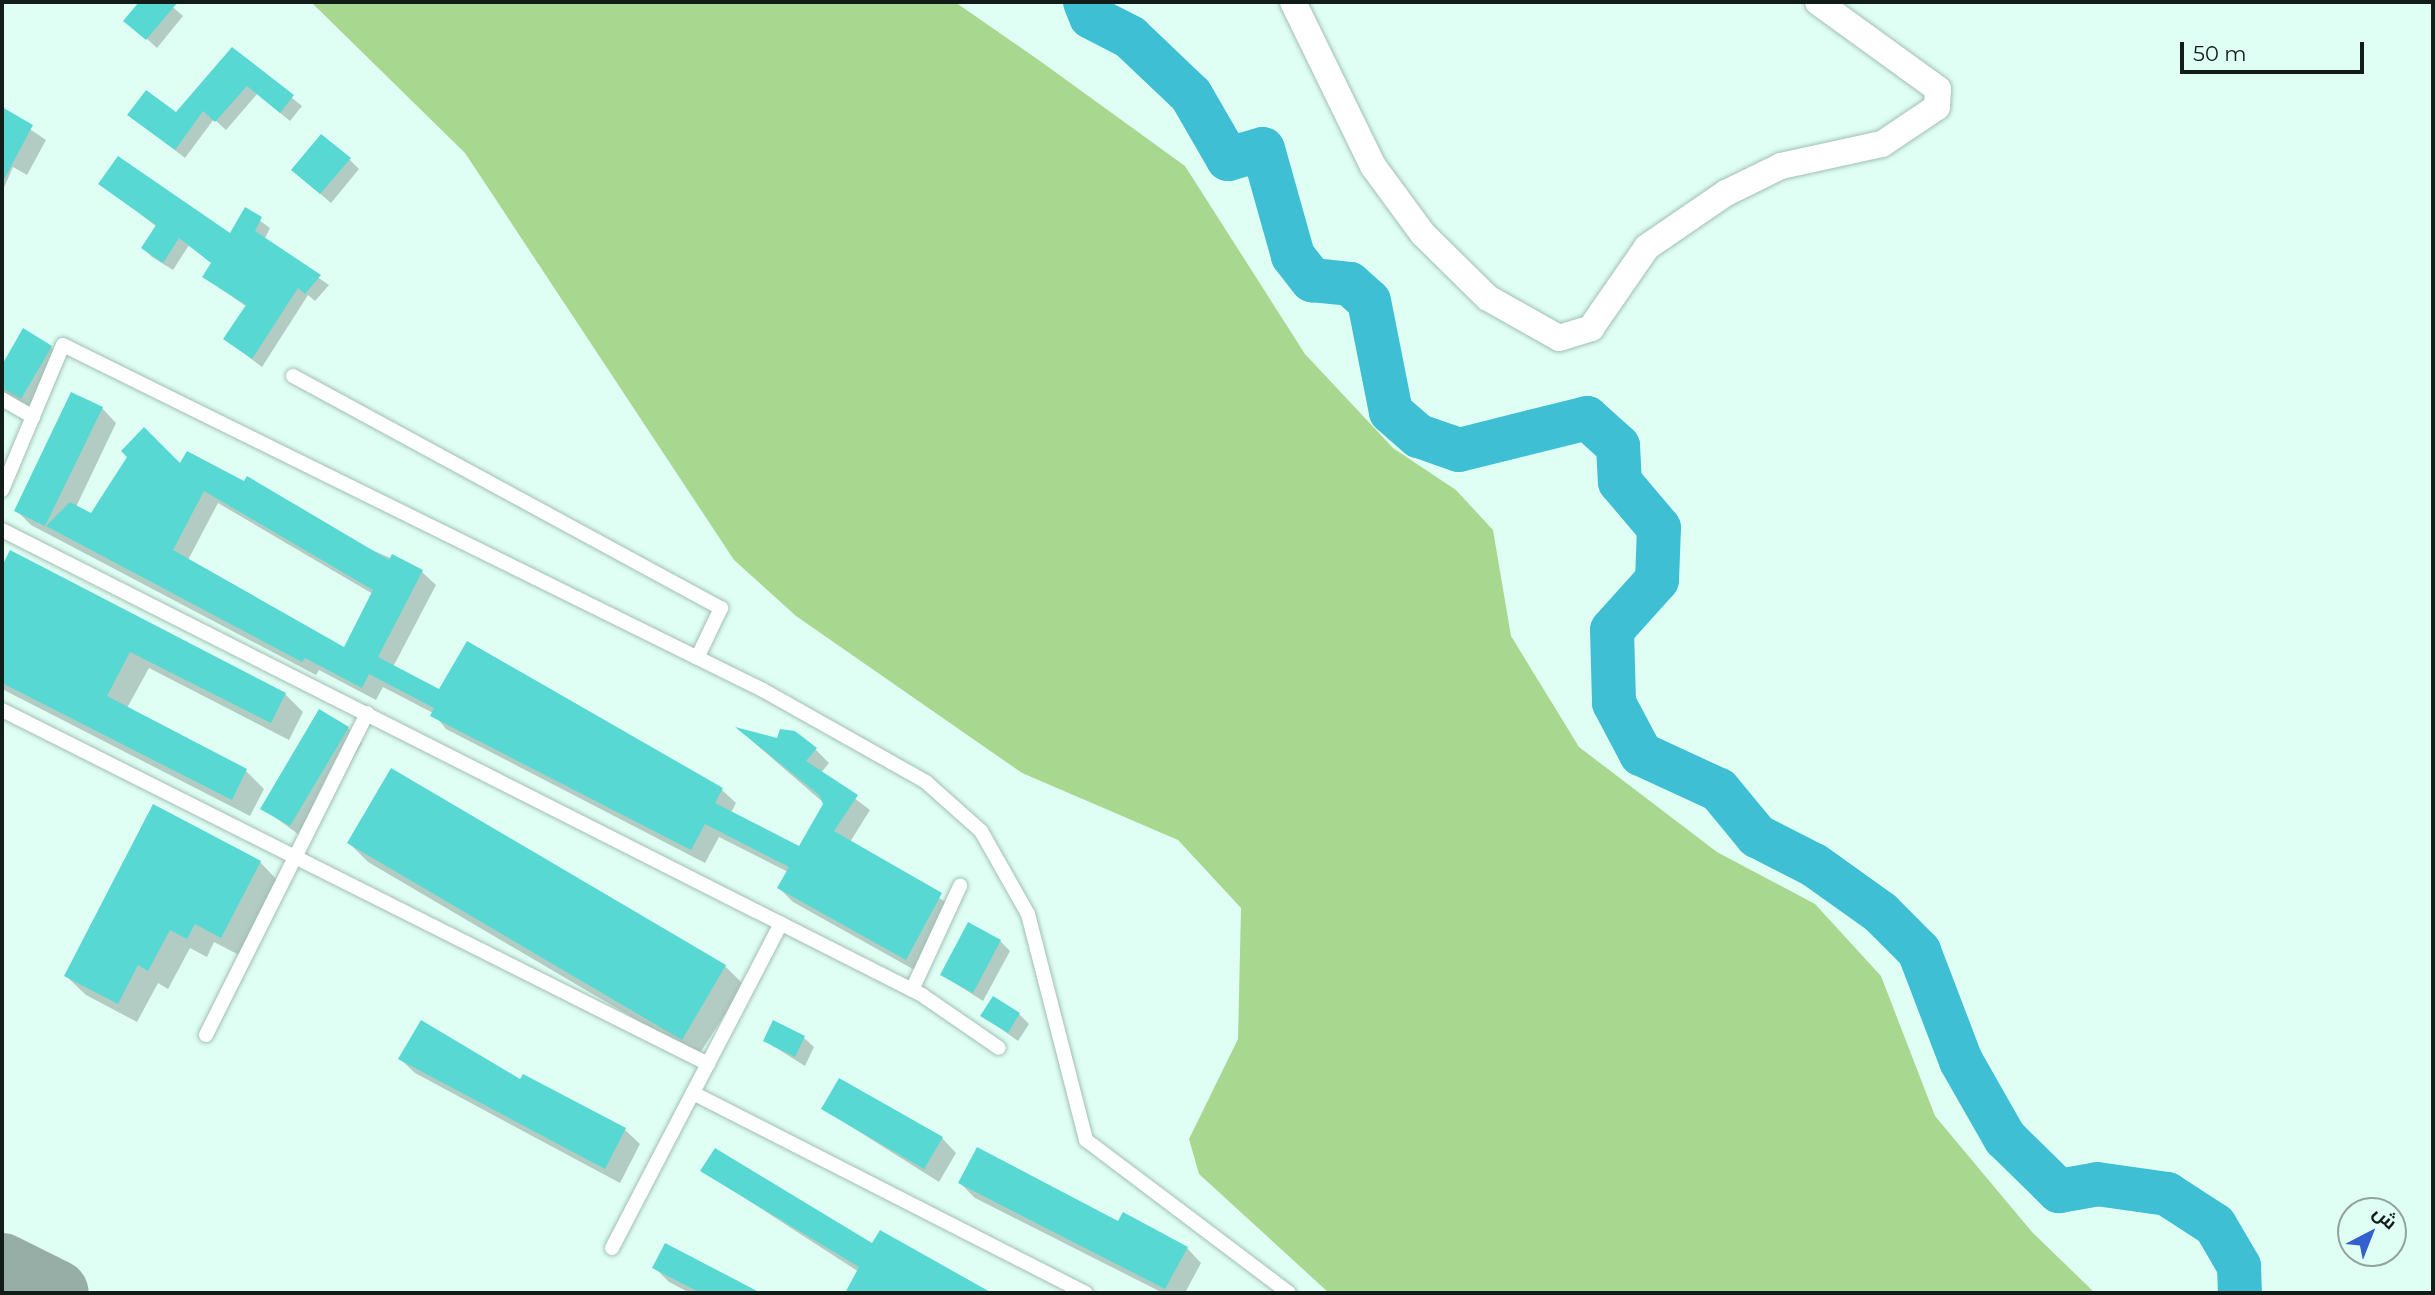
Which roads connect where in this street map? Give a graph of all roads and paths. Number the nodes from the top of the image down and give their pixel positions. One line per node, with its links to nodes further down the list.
1 (1293, 2): 2 (street)
2 (1818, 2)
3 (293, 376): 8 (lane)
4 (2, 399): 5 (lane)
5 (33, 417): 6 (lane); 8 (lane)
6 (2, 490)
7 (2, 530): 10 (lane)
8 (697, 658): 21 (lane)
9 (2, 710): 11 (lane)
10 (367, 713): 11 (lane); 13 (lane)
11 (295, 857): 15 (lane); 17 (lane)
12 (960, 886): 14 (lane)
13 (781, 923): 14 (lane); 17 (lane)
14 (912, 990): 16 (lane)
15 (206, 1035)
16 (999, 1048)
17 (708, 1064): 18 (lane)
18 (693, 1093): 19 (lane); 20 (lane)
19 (612, 1248)
20 (1086, 1293)
21 (1289, 1293)

